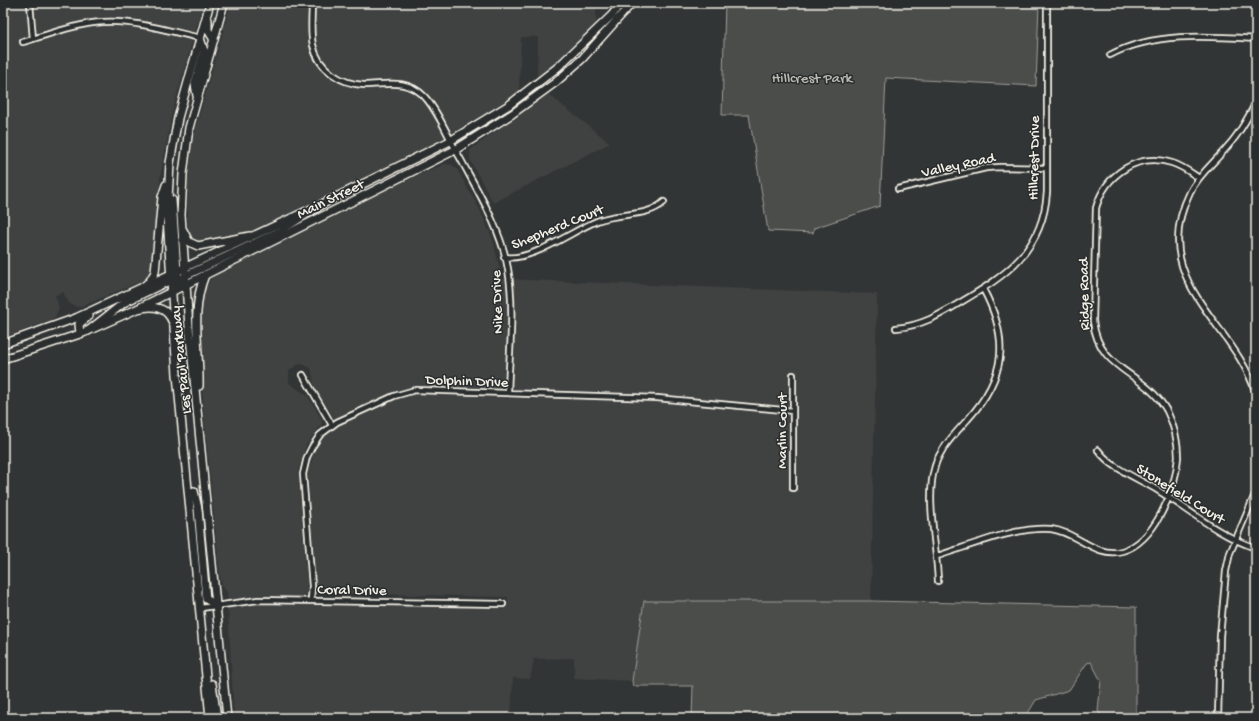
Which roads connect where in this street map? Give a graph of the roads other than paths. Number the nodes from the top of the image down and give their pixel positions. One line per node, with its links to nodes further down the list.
1 (30, 3): 10 (street)
2 (210, 3): 9 (main road, Les Paul Parkway)
3 (214, 3): 12 (main road)
4 (224, 3): 12 (main road)
5 (312, 3): 21 (street, Nike Drive)
6 (621, 3): 15 (main road, Main Street)
7 (632, 3): 18 (main road, Main Street)
8 (1047, 3): 23 (street, Hillcrest Drive)
9 (200, 38): 10 (street); 16 (main road); 25 (main road, Les Paul Parkway)
10 (33, 39): 13 (street)
11 (1256, 39): 14 (street)
12 (214, 40): 16 (main road)
13 (23, 42)
14 (1110, 55)
15 (537, 83): 18 (main road); 21 (main road, Main Street)
16 (197, 97): 29 (main road)
17 (1256, 102): 19 (street)
18 (512, 114): 22 (main road, Main Street)
19 (1250, 114): 20 (street); 24 (street)
20 (1256, 116)
21 (450, 141): 22 (street, Nike Drive); 27 (main road, Main Street)
22 (455, 150): 31 (street, Nike Drive); 33 (main road, Main Street)
23 (1047, 168): 26 (street, Valley Road); 36 (street, Hillcrest Drive)
24 (1198, 178): 50 (street); 58 (street, Ridge Road)
25 (169, 180): 34 (main road, Les Paul Parkway); 35 (main road)
26 (898, 189)
27 (326, 202): 30 (main road, Main Street); 34 (main road)
28 (664, 202): 31 (street, Shepherd Court)
29 (181, 223): 30 (main road); 32 (main road)
30 (250, 236): 32 (main road, Main Street)
31 (504, 257): 49 (street, Nike Drive)
32 (184, 267): 34 (main road)
33 (205, 275): 34 (main road, Main Street); 51 (main road)
34 (178, 277): 35 (main road, Main Street); 37 (main road, Les Paul Parkway); 37 (main road, Main Street); 43 (main road); 51 (main road, Les Paul Parkway)
35 (144, 286): 38 (main road, Main Street)
36 (983, 289): 42 (street, Hillcrest Drive); 61 (street)
37 (172, 290): 39 (main road, Main Street); 41 (main road, Les Paul Parkway)
38 (121, 296): 40 (main road, Main Street); 44 (main road)
39 (137, 309): 41 (main road); 43 (main road, Main Street)
40 (58, 325): 44 (main road); 45 (main road, Main Street)
41 (174, 328): 55 (main road, Les Paul Parkway)
42 (896, 328)
43 (88, 331): 44 (main road, Main Street)
44 (80, 334): 46 (main road, Main Street)
45 (3, 344)
46 (3, 359)
47 (303, 375): 53 (street)
48 (793, 375): 52 (street, Marlin Court)
49 (508, 393): 52 (street, Dolphin Drive); 53 (street, Dolphin Drive)
50 (1256, 394)
51 (198, 410): 65 (main road, Les Paul Parkway)
52 (793, 411): 56 (street, Marlin Court)
53 (332, 425): 63 (street, Dolphin Drive)
54 (1098, 450): 58 (street, Stonefield Court)
55 (187, 462): 65 (main road); 66 (main road, Les Paul Parkway)
56 (793, 488)
57 (1256, 492): 59 (street)
58 (1168, 497): 59 (street, Stonefield Court); 61 (street, Ridge Road)
59 (1236, 539): 60 (street, Stonefield Court); 71 (street)
60 (1256, 548)
61 (937, 556): 62 (street)
62 (938, 581)
63 (311, 600): 64 (street, Coral Drive); 65 (street, Coral Drive)
64 (503, 604)
65 (217, 606): 66 (street, Coral Drive); 70 (main road, Les Paul Parkway)
66 (201, 608): 67 (main road, Les Paul Parkway)
67 (206, 671): 68 (main road, Les Paul Parkway); 69 (main road)
68 (210, 718)
69 (217, 718)
70 (227, 718)
71 (1218, 718)

